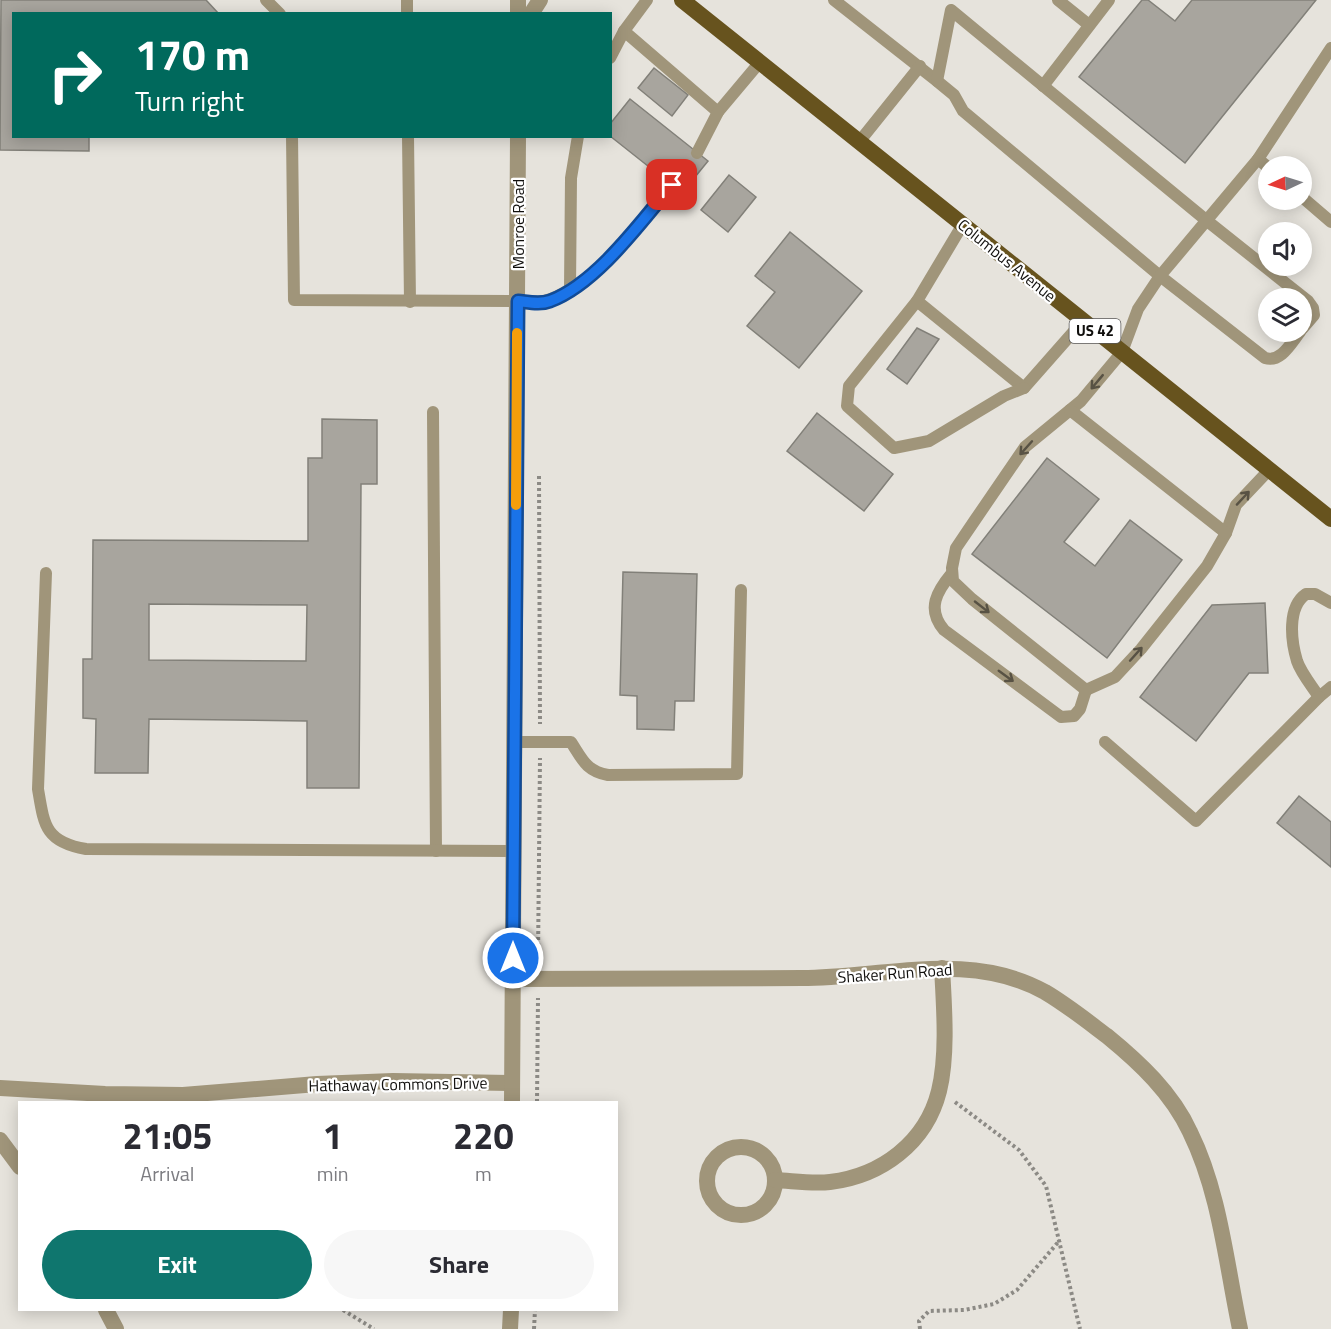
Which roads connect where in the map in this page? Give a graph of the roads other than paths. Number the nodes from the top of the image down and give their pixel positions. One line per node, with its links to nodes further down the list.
1 (266, 0): 7 (lane)
2 (647, 0): 9 (lane)
3 (682, 0): 12 (main road, Columbus Avenue / US 42)
4 (834, 0): 13 (lane)
5 (1058, 0): 8 (lane)
6 (1109, 0): 8 (lane)
7 (278, 12)
8 (1089, 25): 15 (lane)
9 (624, 31): 11 (lane); 16 (lane)
10 (1331, 48): 23 (lane)
11 (612, 54)
12 (760, 62): 16 (lane); 21 (main road, Columbus Avenue / US 42)
13 (920, 66): 14 (lane); 21 (lane)
14 (937, 81): 15 (lane); 30 (lane)
15 (1043, 86): 27 (lane)
16 (718, 112): 22 (lane)
17 (292, 138): 35 (lane)
18 (408, 138): 35 (lane)
19 (518, 138): 33 (street, Monroe Road)
20 (578, 138): 32 (lane)
21 (859, 142): 29 (main road, Columbus Avenue / US 42)
22 (697, 153)
23 (1260, 156)
24 (1258, 159): 27 (lane)
25 (672, 185): 32 (lane)
26 (1312, 206): 28 (lane)
27 (1206, 220): 30 (lane); 31 (lane)
28 (1331, 222)
29 (963, 224): 34 (lane); 36 (main road, Columbus Avenue / US 42)
30 (1160, 276): 37 (lane); 38 (lane)
31 (1292, 288)
32 (570, 290): 33 (lane)
33 (518, 301): 35 (lane); 52 (street, Monroe Road)
34 (917, 301): 39 (lane); 39 (lane)
35 (410, 302)
36 (1083, 321): 38 (main road, Columbus Avenue / US 42); 39 (lane)
37 (1291, 342)
38 (1122, 352): 40 (lane, one-way to 40); 42 (main road, Columbus Avenue / US 42)
39 (1024, 388)
40 (1070, 410): 44 (lane); 46 (lane, one-way to 46)
41 (433, 412): 54 (lane)
42 (1269, 470): 43 (main road, Columbus Avenue / US 42); 44 (lane, one-way to 42)
43 (1331, 519)
44 (1226, 533): 50 (lane, one-way to 44)
45 (46, 573): 54 (lane)
46 (952, 573): 50 (lane, one-way to 50); 50 (lane, one-way to 50)
47 (741, 590): 52 (lane)
48 (1330, 600): 51 (lane)
49 (1331, 687): 51 (lane)
50 (1086, 690)
51 (1319, 697): 53 (lane)
52 (514, 742): 55 (street, Monroe Road)
53 (1105, 742)
54 (436, 851): 55 (lane)
55 (513, 851): 57 (street, Monroe Road)
56 (942, 968): 57 (street, Shaker Run Road); 64 (street); 69 (street, Shaker Run Road)
57 (512, 979): 58 (street, Monroe Road)
58 (512, 1083): 60 (street, Hathaway Commons Drive); 61 (street, Monroe Road)
59 (0, 1088): 60 (street, Hathaway Commons Drive)
60 (99, 1098)
61 (512, 1101)
62 (0, 1140): 63 (street)
63 (18, 1164)
64 (775, 1180): 64 (street)
65 (107, 1311): 67 (street)
66 (511, 1311): 68 (street)
67 (116, 1329)
68 (510, 1329)
69 (1240, 1329)

